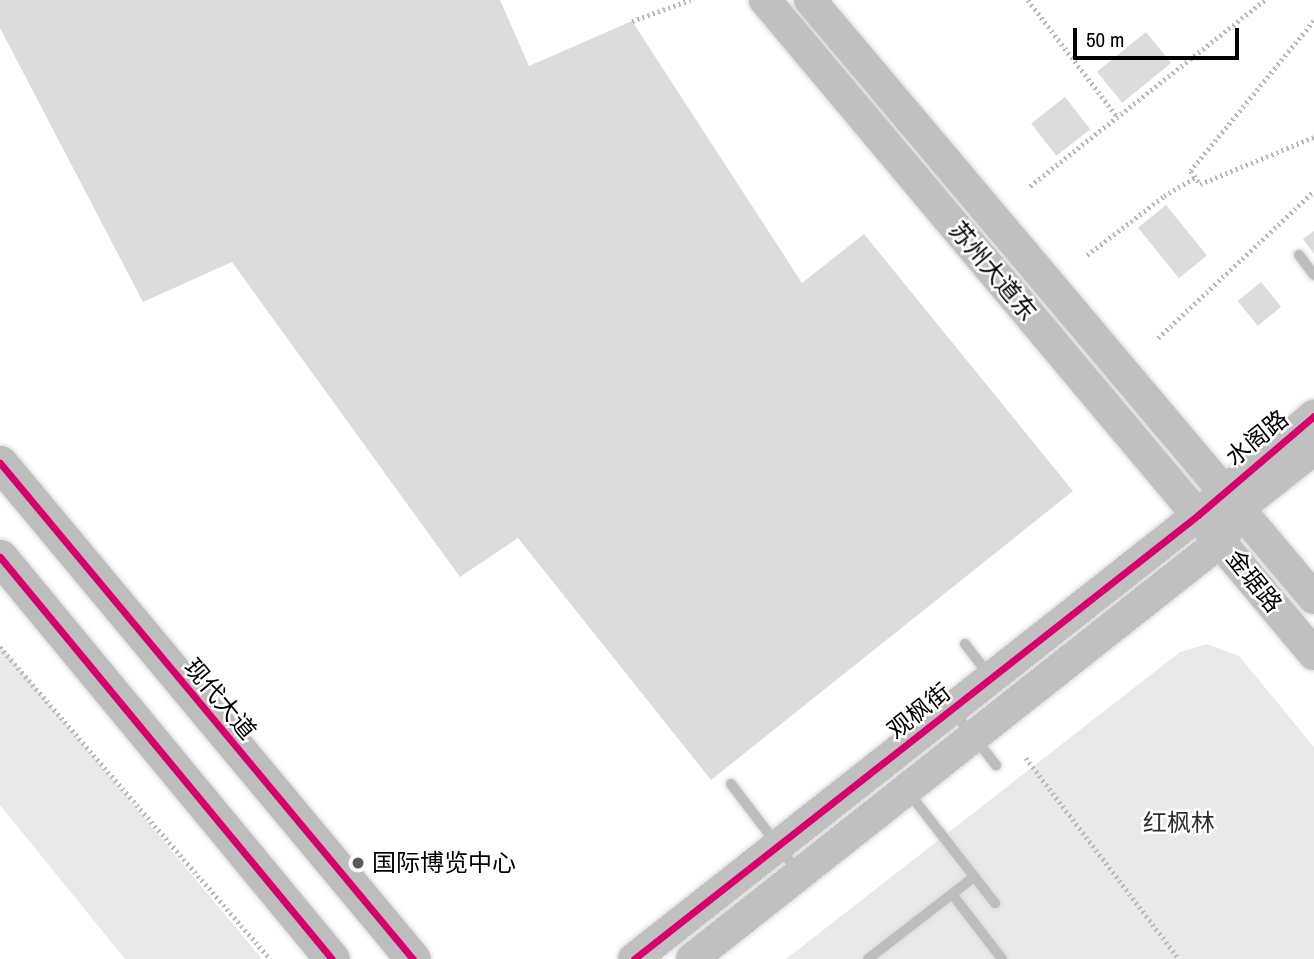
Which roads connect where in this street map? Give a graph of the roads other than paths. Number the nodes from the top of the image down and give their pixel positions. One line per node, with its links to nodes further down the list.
1 (765, 0): 9 (street, 苏州大道东)
2 (810, 0): 8 (street, 苏州大道东)
3 (1299, 256): 4 (lane)
4 (1314, 275)
5 (1314, 416): 8 (street, 水阁路)
6 (1314, 449): 8 (street, 水阁路)
7 (0, 463): 27 (main road, 现代大道)
8 (1231, 499): 9 (street, 观枫街); 10 (street); 12 (street, 金琚路)
9 (1198, 515): 10 (street, 苏州大道东); 15 (street, 观枫街)
10 (1221, 541): 14 (street, 金琚路); 17 (street)
11 (0, 557): 26 (main road)
12 (1314, 598)
13 (965, 644): 15 (lane)
14 (1314, 654)
15 (992, 678): 16 (street, 观枫街)
16 (953, 709): 17 (lane); 21 (street, 观枫街)
17 (975, 738): 18 (lane); 20 (street)
18 (996, 765)
19 (730, 784): 21 (lane)
20 (908, 790): 22 (street); 23 (lane)
21 (778, 846): 22 (lane); 28 (street, 观枫街)
22 (799, 875): 29 (street)
23 (974, 877): 24 (lane); 25 (lane)
24 (952, 894): 30 (lane); 31 (lane)
25 (995, 903)
26 (331, 959)
27 (413, 959)
28 (634, 959)
29 (692, 959)
30 (868, 959)
31 (1002, 959)

